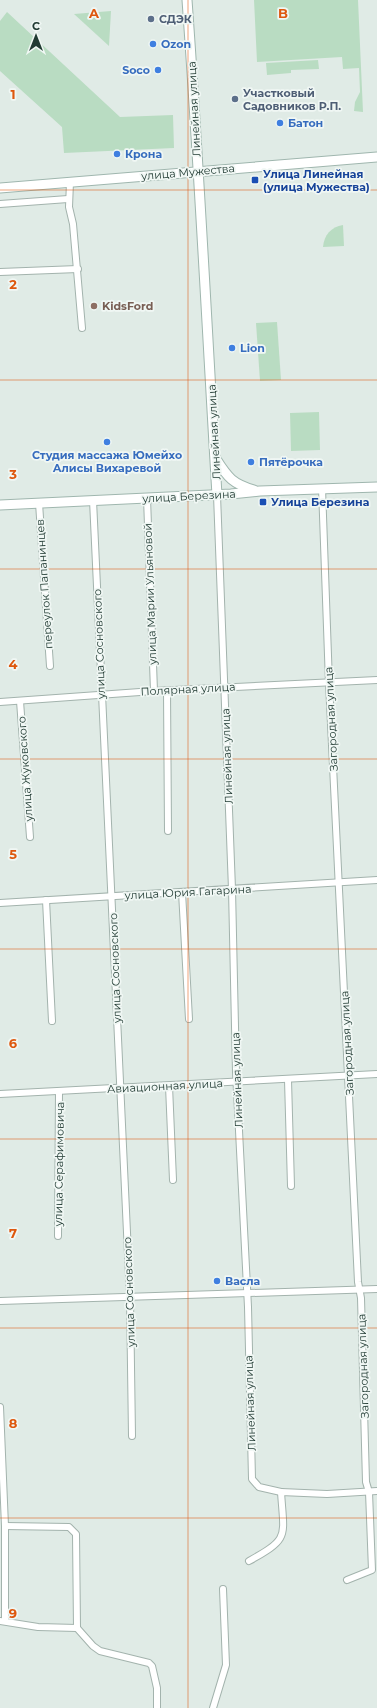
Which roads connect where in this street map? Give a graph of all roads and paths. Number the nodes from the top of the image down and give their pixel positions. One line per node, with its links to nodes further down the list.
1 (187, 0): 3 (street, Линейная улица)
2 (377, 157): 3 (street, улица Мужества)
3 (197, 171): 4 (street, улица Мужества); 11 (street, Линейная улица)
4 (70, 182): 5 (street, улица Мужества); 6 (street)
5 (0, 188)
6 (68, 199): 7 (street); 8 (street)
7 (0, 204)
8 (78, 269): 9 (street); 10 (street)
9 (0, 272)
10 (82, 328)
11 (215, 458): 14 (street); 15 (street, Линейная улица)
12 (377, 487): 13 (street, улица Березина)
13 (322, 488): 14 (street, улица Березина); 22 (street, Загородная улица)
14 (260, 491): 15 (street, улица Березина)
15 (217, 495): 16 (street, улица Березина); 23 (street, Линейная улица)
16 (146, 498): 17 (street, улица Березина); 25 (street, улица Марии Ульяновой)
17 (93, 500): 18 (street, улица Березина); 26 (street, улица Сосновского)
18 (39, 503): 19 (street, улица Березина); 20 (street, переулок Папанинцев)
19 (0, 505)
20 (50, 666)
21 (377, 680): 22 (street, Полярная улица)
22 (329, 683): 23 (street, Полярная улица); 32 (street, Загородная улица)
23 (225, 688): 24 (street, Полярная улица); 33 (street, Линейная улица)
24 (167, 690): 25 (street, Полярная улица); 29 (street)
25 (154, 691): 26 (street, Полярная улица)
26 (101, 694): 27 (street, Полярная улица); 35 (street, улица Сосновского)
27 (20, 701): 28 (street, Полярная улица); 30 (street, улица Жуковского)
28 (0, 702)
29 (168, 831)
30 (30, 837)
31 (377, 880): 32 (street, улица Юрия Гагарина)
32 (340, 882): 33 (street, улица Юрия Гагарина); 41 (street, Загородная улица)
33 (232, 889): 34 (street, улица Юрия Гагарина); 43 (street, Линейная улица)
34 (182, 892): 35 (street, улица Юрия Гагарина); 38 (street)
35 (112, 896): 36 (street, улица Юрия Гагарина); 45 (street, улица Сосновского)
36 (46, 900): 37 (street, улица Юрия Гагарина); 39 (street)
37 (0, 903)
38 (189, 1019)
39 (52, 1022)
40 (377, 1074): 41 (street, Авиационная улица)
41 (348, 1076): 42 (street, Авиационная улица); 52 (street, Загородная улица)
42 (288, 1080): 43 (street, Авиационная улица); 49 (street)
43 (237, 1082): 44 (street, Авиационная улица); 53 (street, Линейная улица)
44 (169, 1086): 45 (street, Авиационная улица); 48 (street)
45 (120, 1088): 46 (street, Авиационная улица); 54 (street, улица Сосновского)
46 (59, 1092): 47 (street, Авиационная улица); 50 (street, улица Серафимовича)
47 (0, 1094)
48 (173, 1180)
49 (291, 1186)
50 (58, 1236)
51 (377, 1289): 52 (street)
52 (360, 1290): 53 (street); 60 (street, Загородная улица)
53 (247, 1294): 54 (street); 59 (street, Линейная улица)
54 (130, 1297): 55 (street); 57 (street, улица Сосновского)
55 (0, 1301)
56 (0, 1407): 61 (street)
57 (132, 1436)
58 (377, 1491): 60 (street, Линейная улица)
59 (281, 1492): 60 (street, Линейная улица); 62 (street)
60 (369, 1492): 63 (street, Загородная улица)
61 (5, 1526): 65 (street); 66 (street)
62 (249, 1561)
63 (347, 1580)
64 (223, 1589): 68 (street)
65 (2, 1621): 66 (street)
66 (77, 1628): 67 (street)
67 (157, 1708)
68 (213, 1708)

